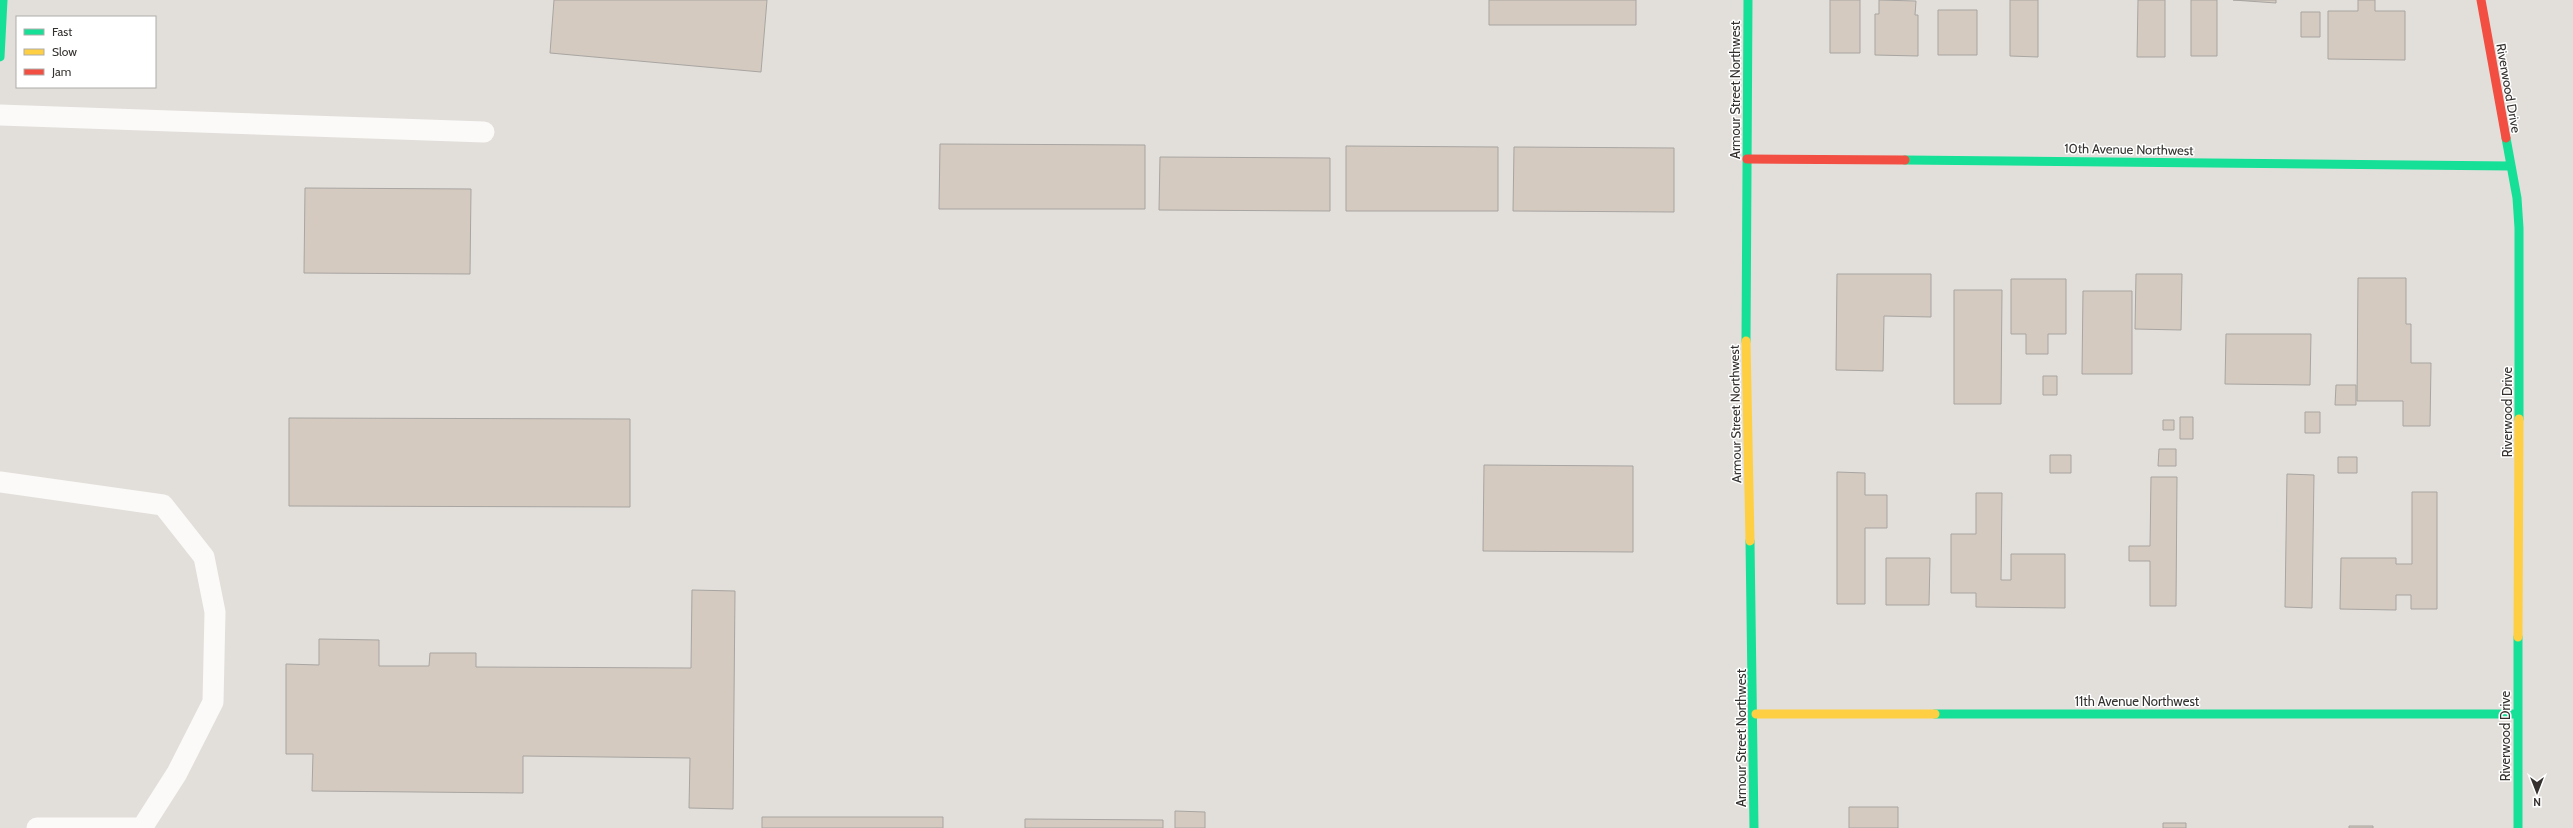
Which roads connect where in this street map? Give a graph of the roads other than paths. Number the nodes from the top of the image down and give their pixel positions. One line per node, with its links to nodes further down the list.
1 (3, 0): 4 (street)
2 (1748, 0): 7 (street, Armour Street Northwest)
3 (2481, 0): 8 (street, Riverwood Drive)
4 (0, 57)
5 (0, 114): 6 (lane)
6 (484, 132)
7 (1747, 159): 8 (street, 10th Avenue Northwest); 10 (street, Armour Street Northwest)
8 (2510, 166): 11 (street, Riverwood Drive)
9 (0, 482): 12 (lane)
10 (1756, 714): 11 (street, 11th Avenue Northwest); 13 (street, Armour Street Northwest)
11 (2518, 714): 14 (street, Riverwood Drive)
12 (37, 828)
13 (1754, 828)
14 (2518, 828)

